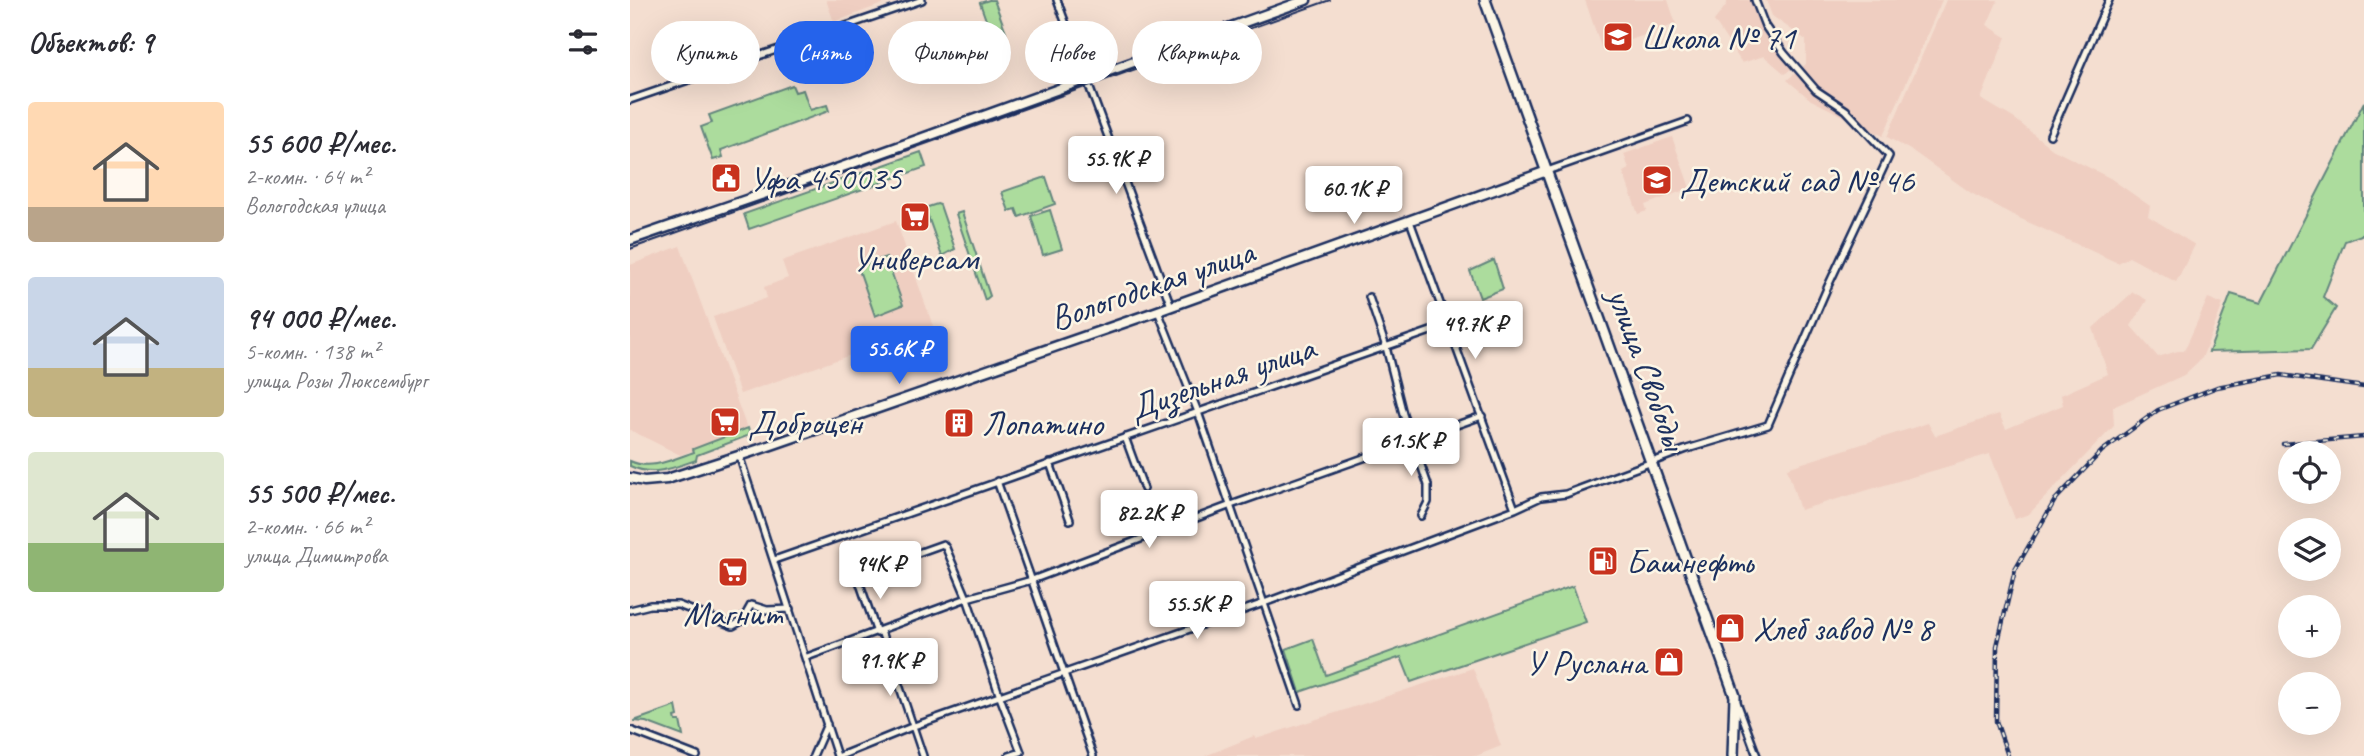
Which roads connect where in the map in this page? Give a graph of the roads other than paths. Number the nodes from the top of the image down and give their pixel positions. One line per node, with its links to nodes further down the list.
1 (922, 0): 11 (street)
2 (1057, 0): 7 (street)
3 (1306, 0): 8 (main road)
4 (1485, 0): 14 (main road, улица Свободы)
5 (1755, 0): 28 (street)
6 (2109, 0): 13 (street)
7 (1065, 21)
8 (1118, 66)
9 (1069, 84): 16 (main road)
10 (1087, 84): 18 (street)
11 (630, 100)
12 (1688, 121): 14 (street, Вологодская улица)
13 (2050, 135)
14 (1547, 171): 15 (main road, Вологодская улица); 28 (main road, улица Свободы)
15 (1410, 221): 18 (main road, Вологодская улица); 20 (street)
16 (630, 240)
17 (1369, 297): 21 (street)
18 (1171, 306): 19 (main road, Вологодская улица)
19 (1158, 311): 22 (street); 26 (main road, Вологодская улица)
20 (1448, 325): 21 (street, Дизельная улица); 23 (street)
21 (1387, 347): 22 (street, Дизельная улица); 25 (street)
22 (1198, 412): 24 (street, Дизельная улица); 32 (street)
23 (1482, 416): 25 (street); 33 (street)
24 (1125, 438): 27 (street, Дизельная улица); 31 (street)
25 (1413, 440): 32 (street); 34 (street)
26 (739, 456): 29 (main road, Вологодская улица); 37 (street)
27 (1050, 463): 30 (street, Дизельная улица); 35 (street)
28 (1650, 463): 33 (street); 47 (main road, улица Свободы)
29 (630, 478)
30 (997, 481): 37 (street, Дизельная улица); 39 (street)
31 (1144, 489)
32 (1231, 505): 39 (street); 41 (street)
33 (1516, 509): 41 (street)
34 (1421, 516)
35 (1070, 520)
36 (915, 554): 40 (street)
37 (774, 560): 42 (street)
38 (858, 578): 44 (street)
39 (1032, 580): 40 (street); 46 (street)
40 (967, 598): 44 (street); 48 (street)
41 (1264, 603): 46 (street); 49 (street)
42 (790, 609): 43 (street); 45 (street)
43 (630, 610)
44 (879, 632): 45 (street); 51 (street)
45 (807, 657): 50 (street)
46 (1065, 673): 48 (street); 58 (street)
47 (1735, 696): 59 (main road); 60 (street, улица Свободы)
48 (1000, 697): 51 (street); 57 (street)
49 (1299, 705)
50 (827, 724): 54 (street); 55 (street)
51 (914, 726): 55 (street); 56 (street)
52 (630, 730): 53 (street)
53 (697, 756)
54 (813, 756)
55 (839, 756)
56 (923, 756)
57 (1009, 756)
58 (1093, 756)
59 (1733, 756)
60 (1757, 756)

